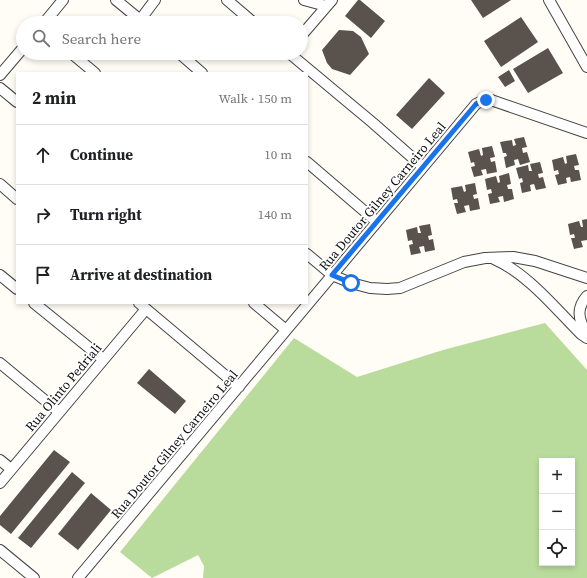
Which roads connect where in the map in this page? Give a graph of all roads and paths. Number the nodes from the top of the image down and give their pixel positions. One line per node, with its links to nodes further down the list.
1 (63, 0): 8 (street)
2 (116, 0): 9 (street)
3 (155, 0): 10 (street)
4 (304, 0): 7 (street)
5 (549, 0): 17 (street)
6 (232, 2): 11 (street)
7 (329, 3): 12 (street)
8 (50, 16)
9 (136, 16)
10 (145, 16)
11 (247, 16)
12 (308, 28)
13 (16, 56): 20 (street)
14 (79, 60): 18 (street)
15 (187, 60): 19 (street)
16 (297, 60): 25 (street)
17 (587, 67)
18 (94, 72)
19 (201, 72)
20 (0, 75)
21 (0, 88): 22 (street)
22 (16, 101)
23 (587, 133): 25 (street, Rua Doutor Gilney Carneiro Leal)
24 (308, 163): 28 (street)
25 (423, 167): 28 (street, Rua Doutor Gilney Carneiro Leal)
26 (0, 184): 27 (street)
27 (16, 198)
28 (377, 222): 32 (street, Rua Doutor Gilney Carneiro Leal)
29 (308, 255): 32 (street)
30 (492, 258): 32 (street); 33 (street); 43 (street)
31 (0, 275): 34 (street)
32 (332, 275): 39 (street, Rua Doutor Gilney Carneiro Leal)
33 (587, 278)
34 (16, 288)
35 (587, 296): 42 (street)
36 (35, 304): 44 (street)
37 (255, 304): 41 (street)
38 (308, 304): 41 (street, Rua Doutor Gilney Carneiro Leal)
39 (308, 304)
40 (142, 306): 44 (street, Rua Olinto Pedriali); 46 (street)
41 (286, 330): 46 (street, Rua Doutor Gilney Carneiro Leal)
42 (587, 333)
43 (587, 338)
44 (103, 359): 47 (street, Rua Olinto Pedriali)
45 (0, 363): 47 (street)
46 (239, 387): 53 (street, Rua Doutor Gilney Carneiro Leal)
47 (59, 412): 49 (street, Rua Olinto Pedriali)
48 (0, 460): 49 (street)
49 (11, 469): 50 (street, Rua Olinto Pedriali)
50 (0, 483)
51 (0, 550): 52 (street)
52 (34, 578)
53 (78, 578)

